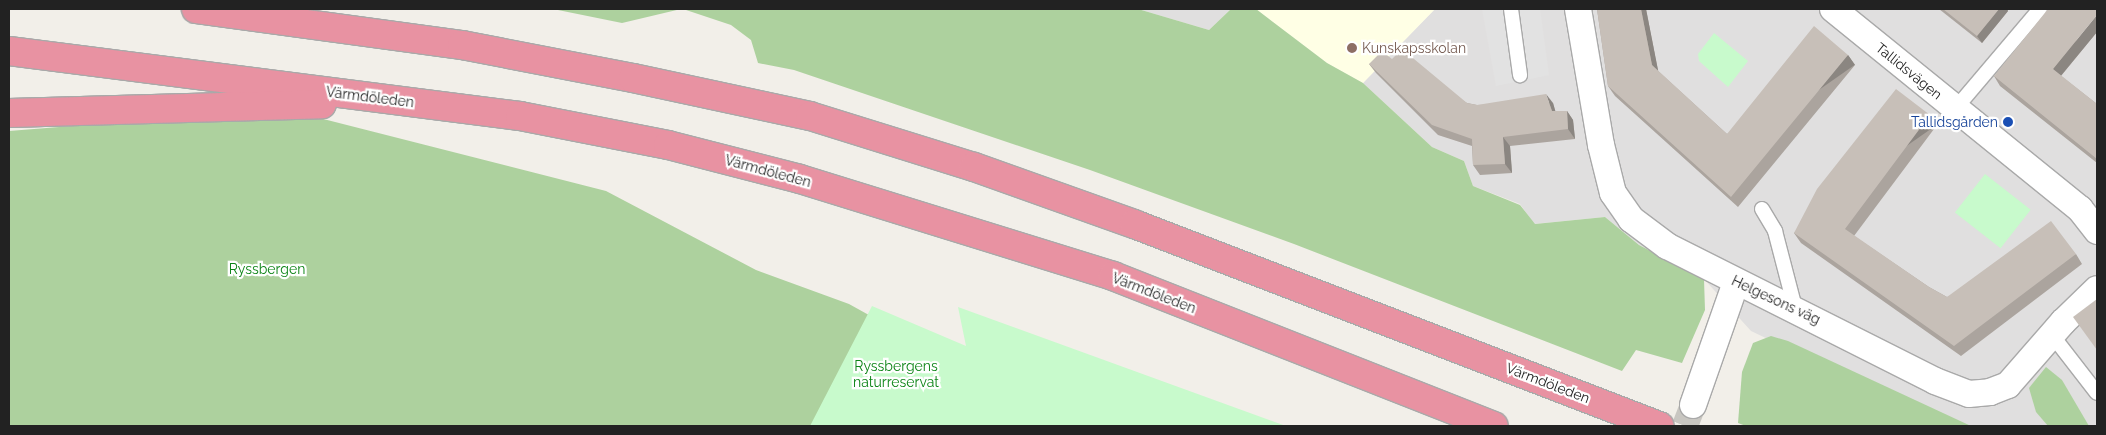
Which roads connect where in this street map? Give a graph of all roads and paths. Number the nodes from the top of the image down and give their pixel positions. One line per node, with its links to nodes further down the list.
1 (196, 9): 7 (highway, Värmdöleden)
2 (251, 9): 7 (highway)
3 (1511, 9): 9 (lane)
4 (1578, 9): 15 (street, Helgesons väg)
5 (1833, 9): 11 (street, Tallidsvägen)
6 (2040, 9): 11 (lane)
7 (340, 28): 22 (highway, Värmdöleden)
8 (9, 51): 10 (highway, Värmdöleden)
9 (1520, 74)
10 (407, 102): 12 (highway); 21 (highway, Värmdöleden)
11 (1956, 108): 14 (street, Tallidsvägen)
12 (9, 113)
13 (1762, 209): 17 (lane)
14 (2097, 231)
15 (1736, 282): 17 (street, Helgesons väg); 20 (street)
16 (2097, 289): 18 (street, Helgesons väg)
17 (1795, 308): 18 (street, Helgesons väg)
18 (2052, 335): 19 (lane)
19 (2097, 393)
20 (1693, 405)
21 (1493, 426)
22 (1659, 426)

